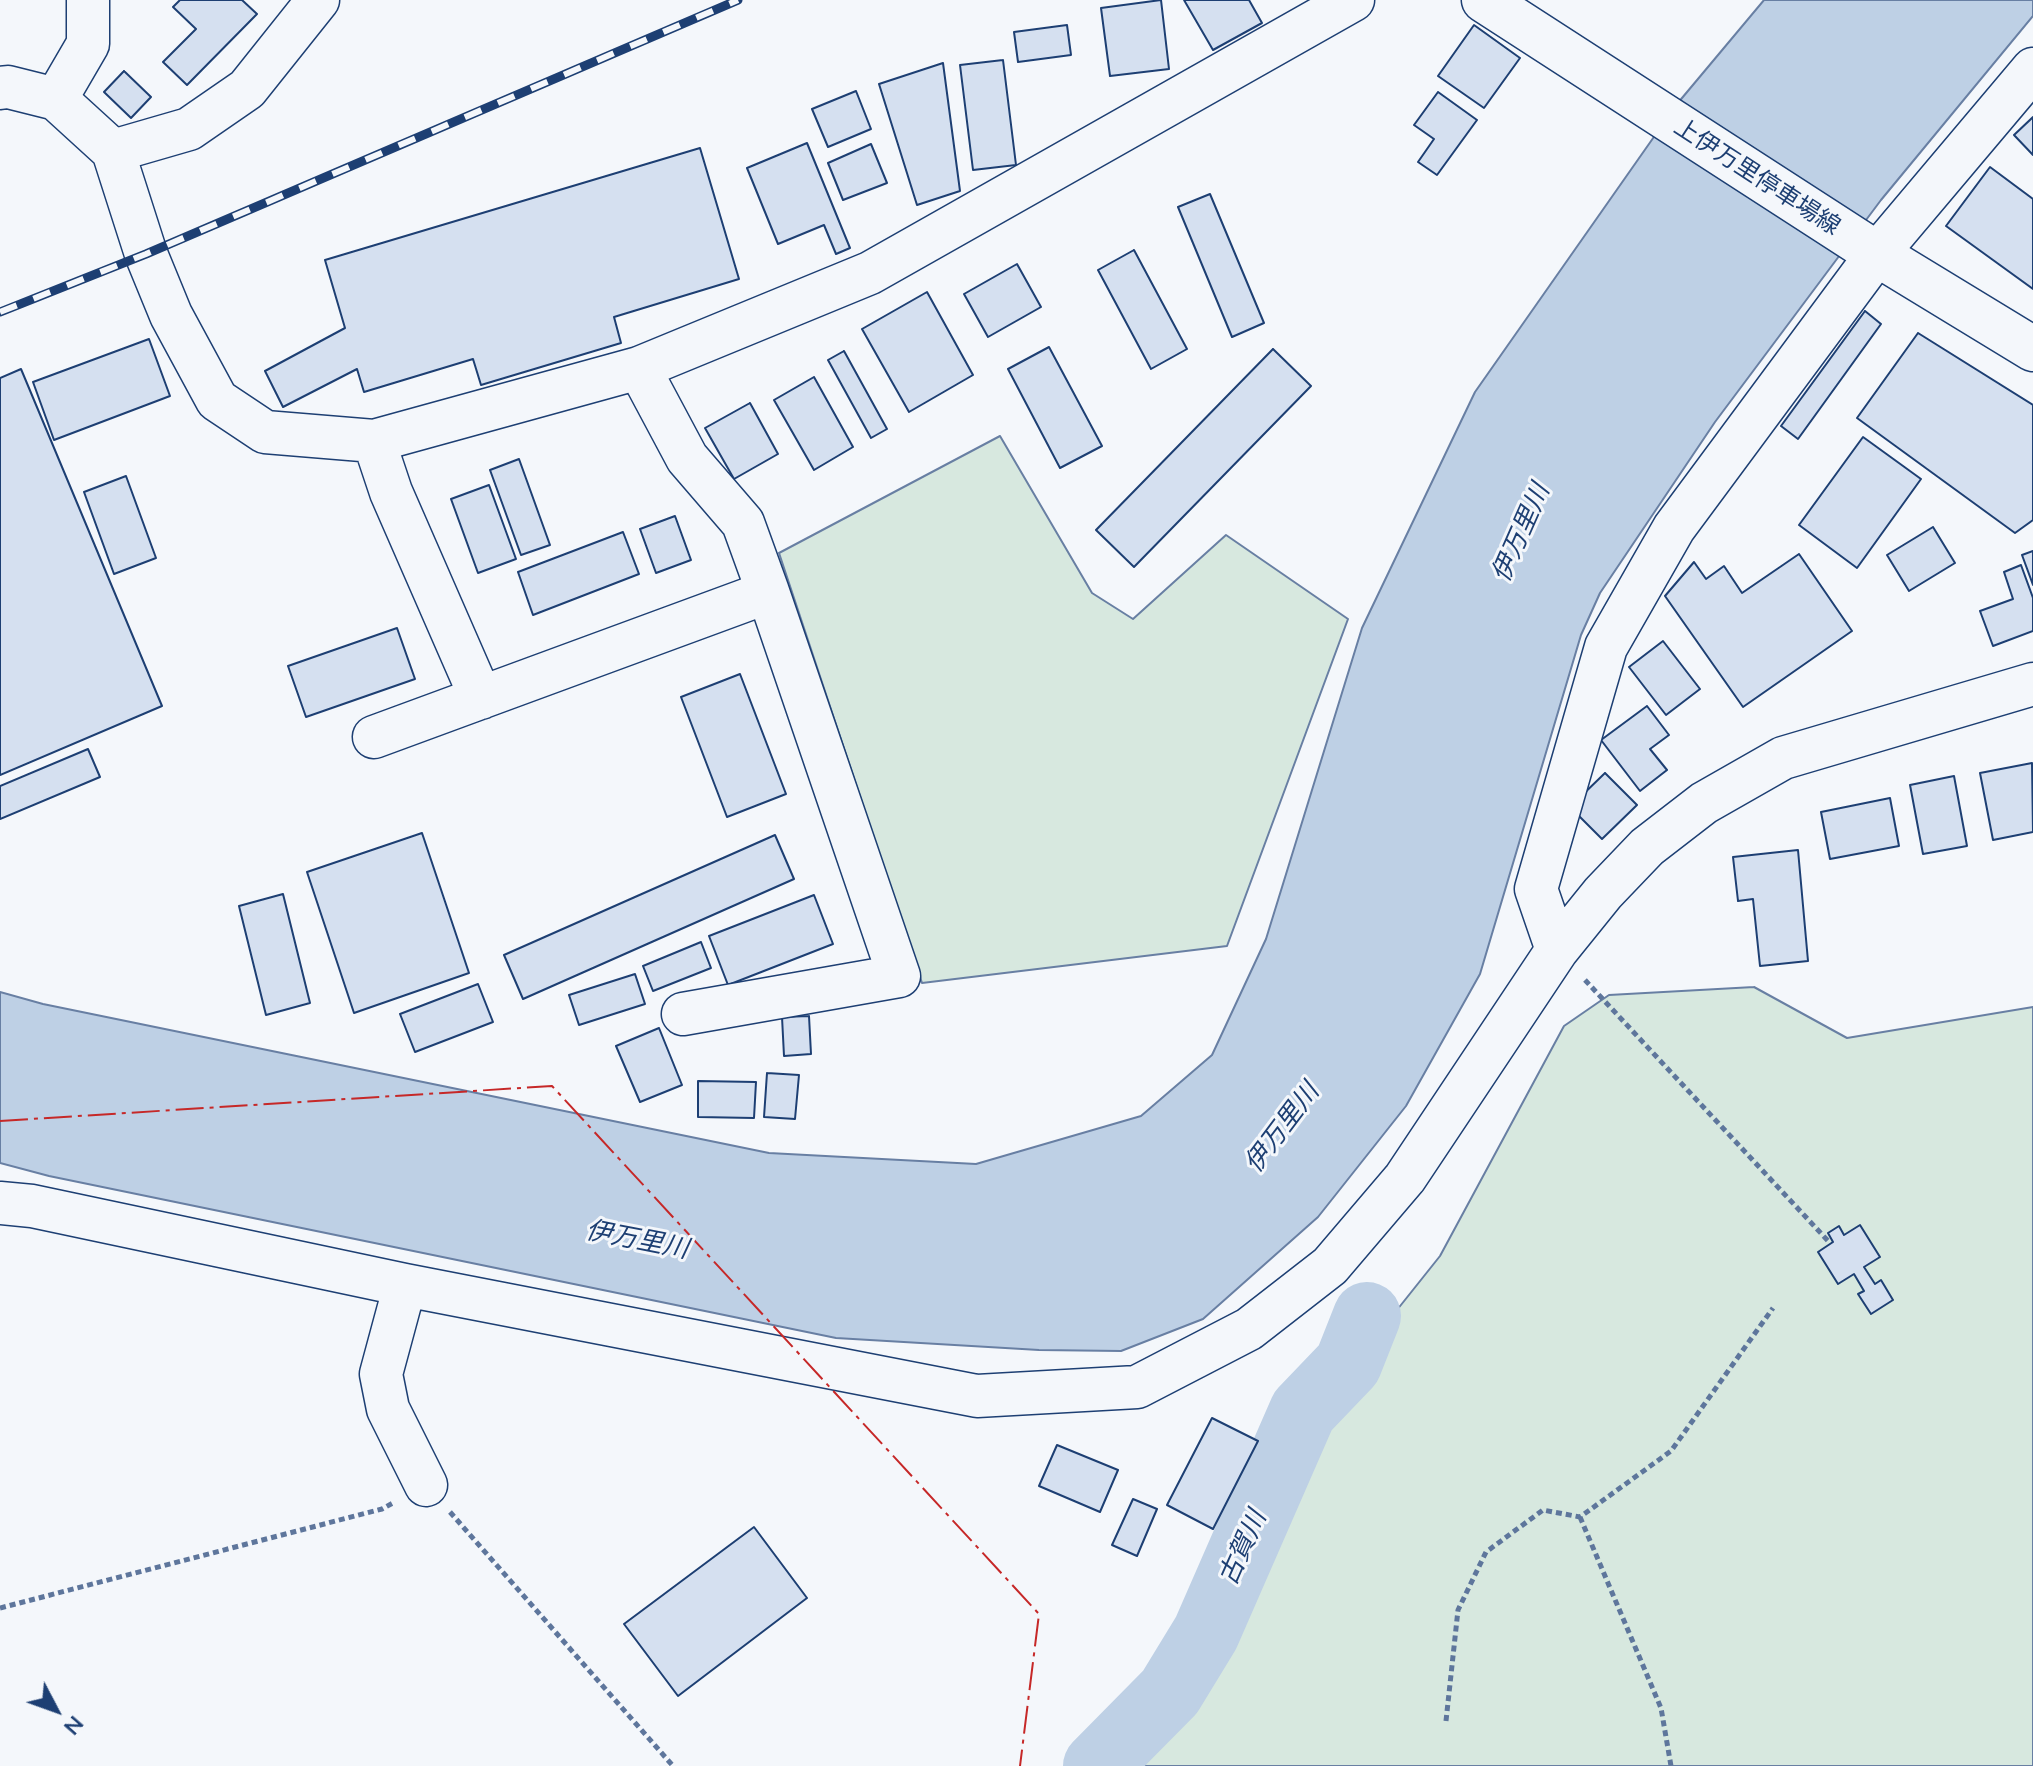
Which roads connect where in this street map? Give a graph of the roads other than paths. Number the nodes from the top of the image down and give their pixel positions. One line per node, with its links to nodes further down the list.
1 (88, 0): 7 (street)
2 (318, 0): 8 (street)
3 (1353, 0): 11 (street)
4 (1484, 0): 9 (main road, 上伊万里停車場線)
5 (2033, 69): 9 (street)
6 (0, 88): 7 (street)
7 (56, 99): 8 (street)
8 (113, 151): 12 (street)
9 (1877, 254): 10 (main road, 上伊万里停車場線); 17 (street)
10 (2033, 349)
11 (639, 368): 12 (street); 13 (street)
12 (374, 441): 15 (street)
13 (768, 592): 15 (street); 18 (street)
14 (2033, 684): 17 (street)
15 (481, 698): 16 (street)
16 (374, 737)
17 (1557, 950): 20 (street)
18 (683, 1014)
19 (0, 1203): 20 (street)
20 (405, 1285): 21 (street)
21 (426, 1485)

